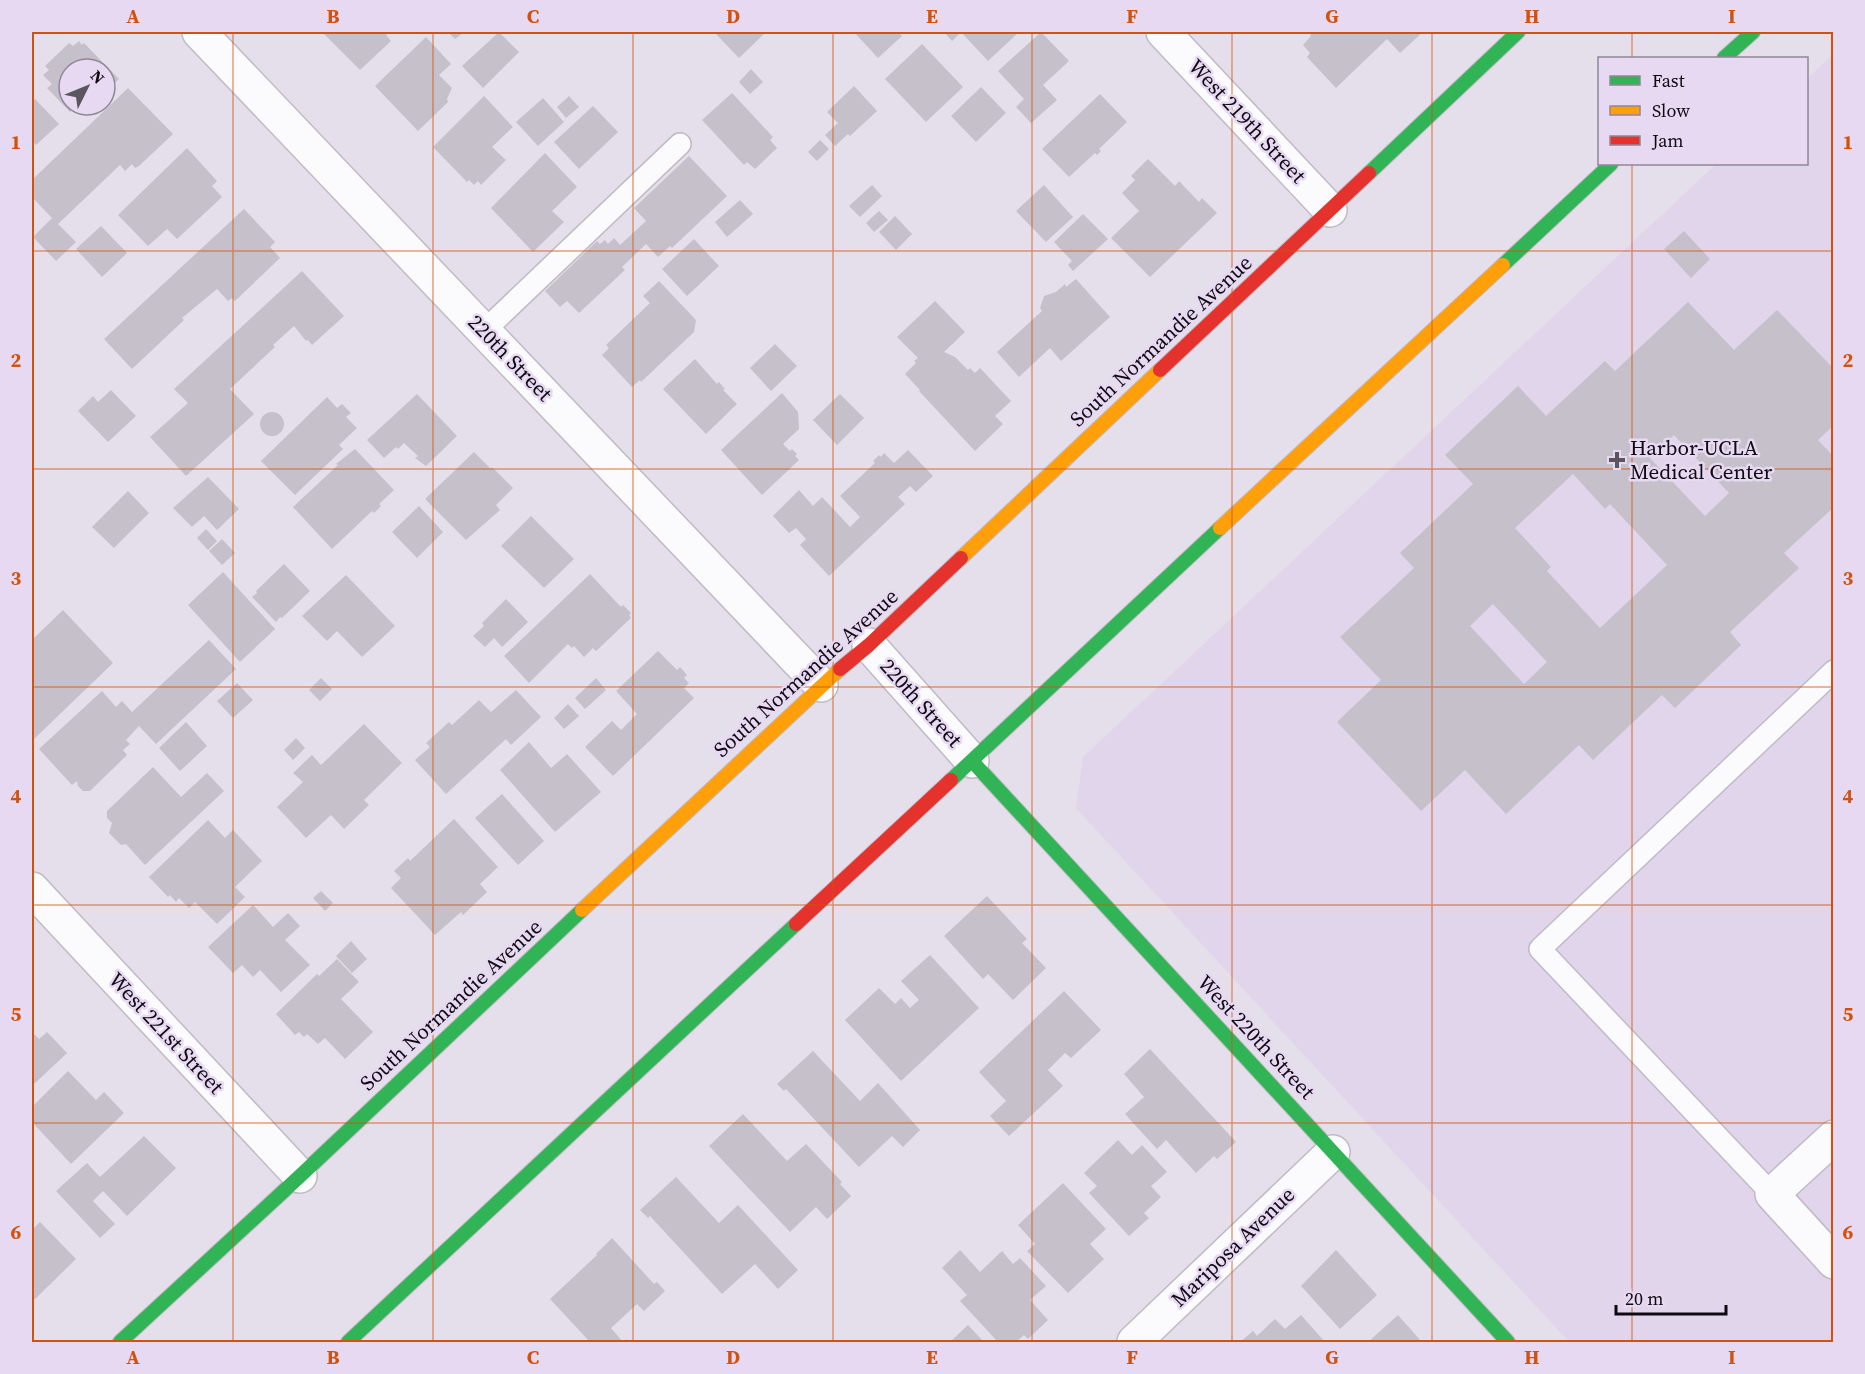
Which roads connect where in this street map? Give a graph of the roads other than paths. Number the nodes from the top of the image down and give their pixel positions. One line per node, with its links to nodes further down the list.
1 (199, 32): 9 (street, 220th Street)
2 (1163, 32): 8 (street, West 219th Street)
3 (1518, 32): 8 (street, South Normandie Avenue)
4 (1753, 32): 5 (street)
5 (1725, 57)
6 (680, 144): 9 (lane)
7 (1610, 165): 13 (street)
8 (1330, 210): 10 (street, South Normandie Avenue)
9 (484, 331): 12 (street, 220th Street)
10 (869, 645): 12 (street, South Normandie Avenue); 13 (street, 220th Street)
11 (1833, 671): 18 (lane)
12 (821, 685): 17 (street, South Normandie Avenue)
13 (972, 761): 16 (street, West 220th Street); 21 (street)
14 (32, 889): 17 (street, West 221st Street)
15 (1833, 1137): 18 (street)
16 (1333, 1152): 22 (street, Mariposa Avenue); 23 (street, West 220th Street)
17 (300, 1176): 20 (street, South Normandie Avenue)
18 (1772, 1194): 19 (street)
19 (1833, 1262)
20 (120, 1342)
21 (348, 1342)
22 (1134, 1342)
23 (1508, 1342)

